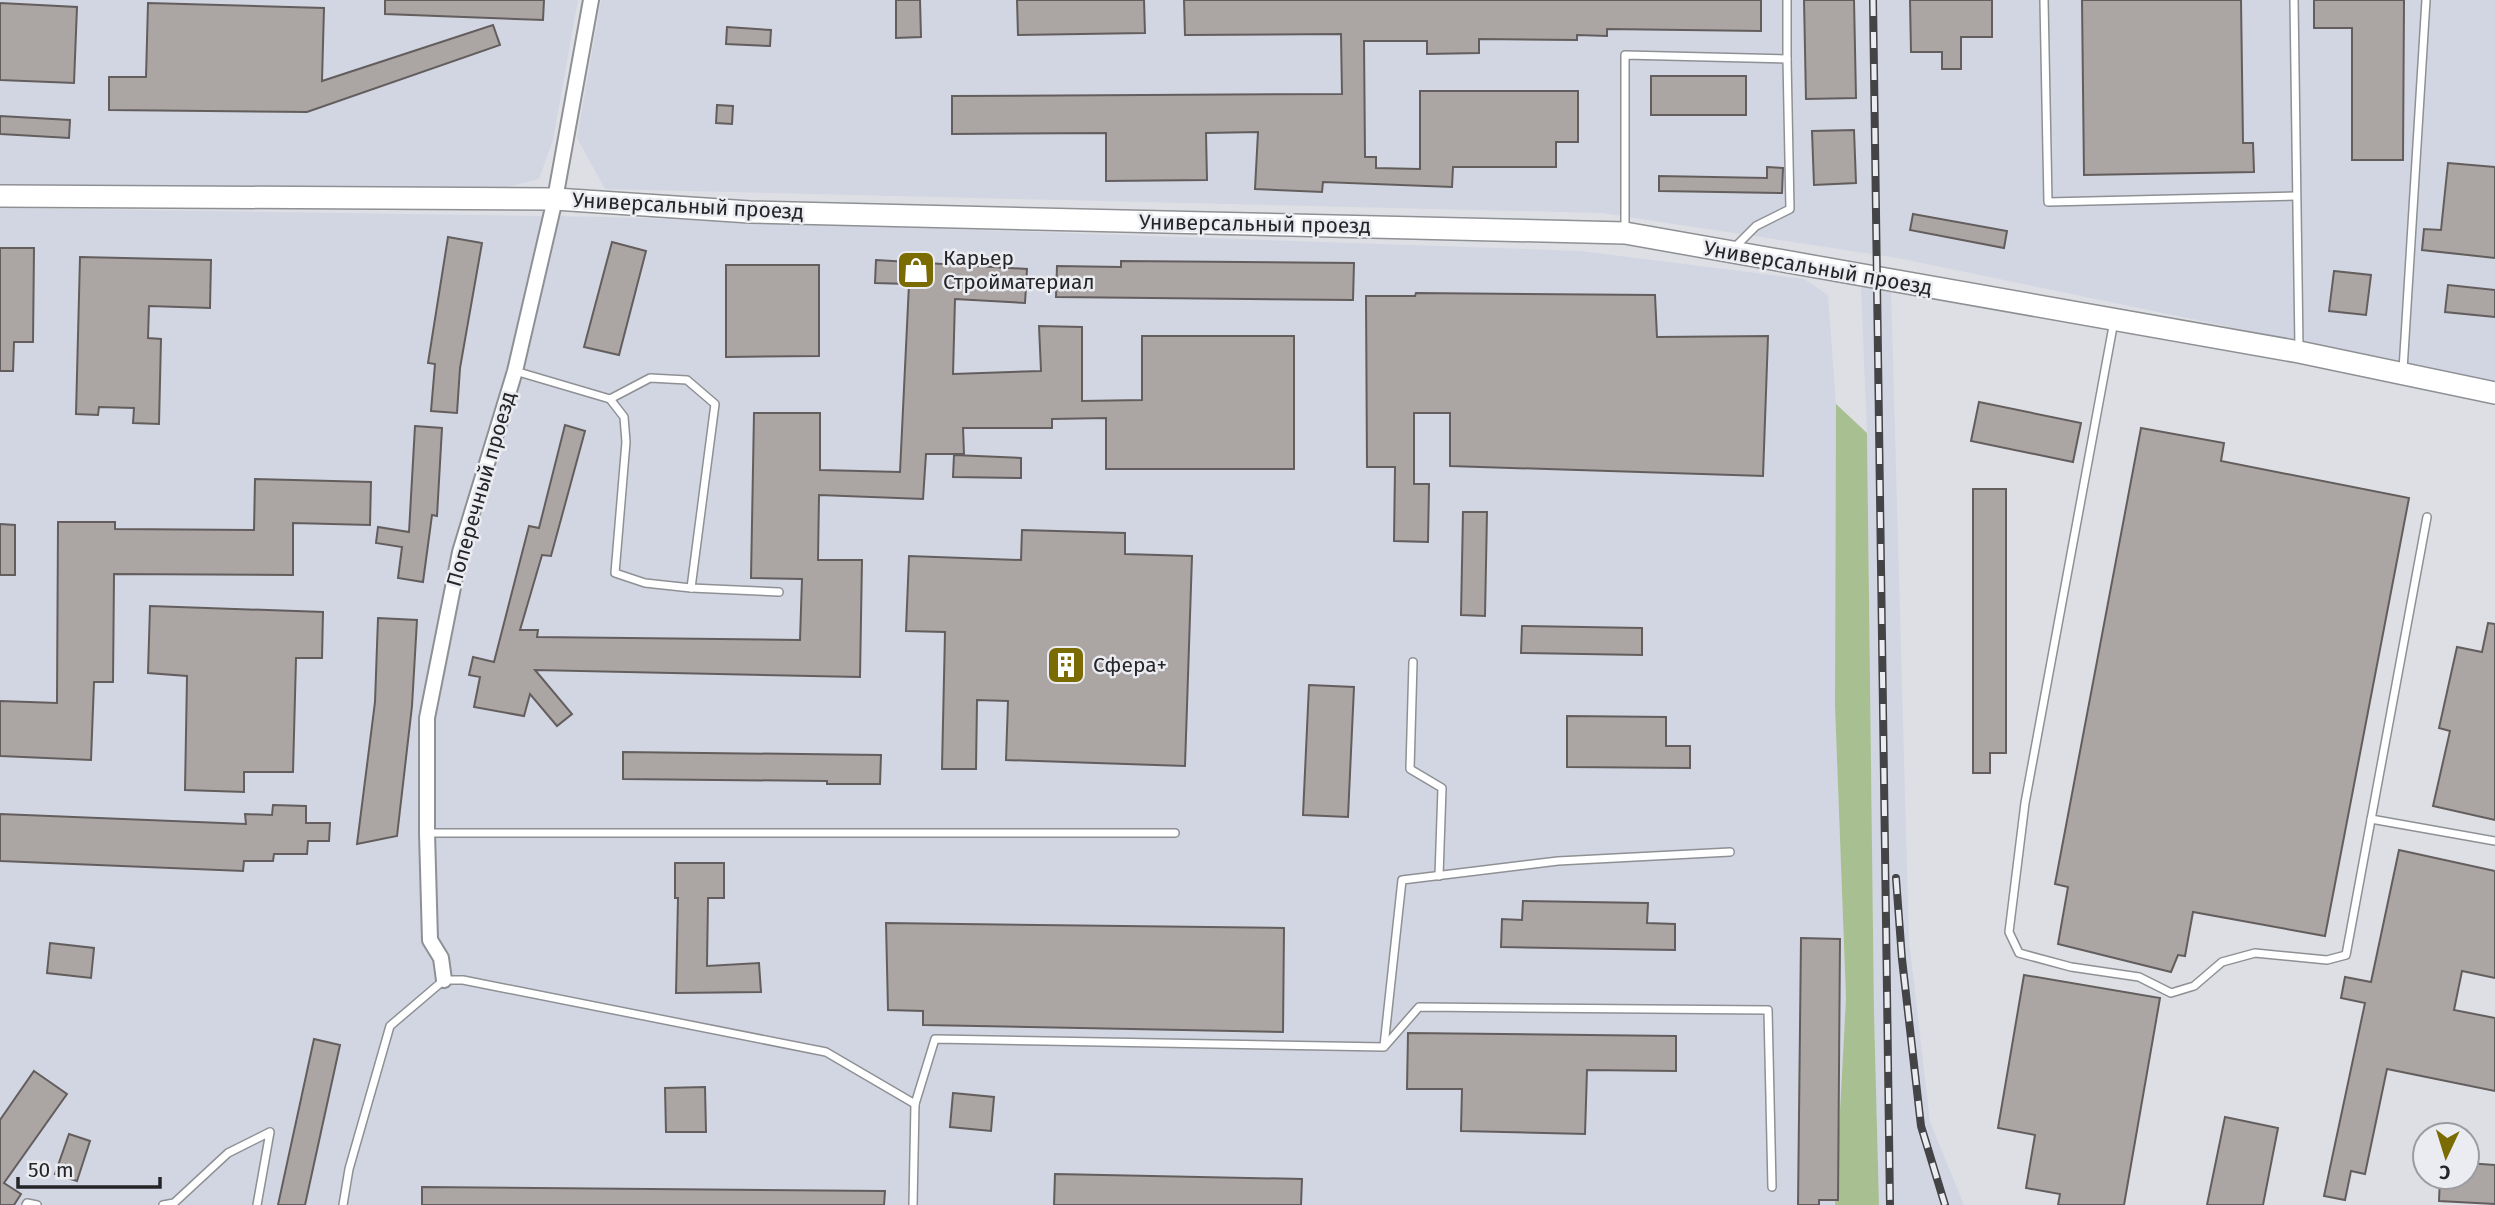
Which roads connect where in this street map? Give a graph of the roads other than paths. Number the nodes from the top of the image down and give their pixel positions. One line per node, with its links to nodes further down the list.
1 (591, 0): 9 (street, Поперечный проезд)
2 (1787, 0): 6 (lane)
3 (2044, 0): 8 (lane)
4 (2294, 0): 8 (lane)
5 (2426, 0): 15 (lane)
6 (1787, 59): 10 (lane); 11 (lane)
7 (0, 196): 9 (street, Универсальный проезд)
8 (2297, 196): 13 (lane)
9 (555, 199): 10 (street, Универсальный проезд); 14 (street, Поперечный проезд)
10 (1625, 233): 11 (street, Универсальный проезд)
11 (1730, 252): 12 (street, Универсальный проезд)
12 (2115, 321): 13 (street, Универсальный проезд); 22 (lane)
13 (2299, 352): 15 (street, Универсальный проезд)
14 (515, 371): 17 (lane); 23 (street, Поперечный проезд)
15 (2403, 374): 16 (street, Универсальный проезд)
16 (2495, 393)
17 (610, 399): 19 (lane); 19 (lane)
18 (2427, 517): 22 (lane)
19 (691, 588): 20 (lane)
20 (779, 592)
21 (1413, 662): 27 (lane)
22 (2371, 819): 25 (lane)
23 (427, 833): 24 (lane); 28 (street, Поперечный проезд)
24 (1175, 833)
25 (2495, 841)
26 (1730, 852): 27 (lane)
27 (1439, 876): 29 (lane)
28 (444, 980): 30 (lane); 36 (lane)
29 (1384, 1047): 30 (lane); 31 (lane)
30 (915, 1104): 37 (lane)
31 (1772, 1187)
32 (26, 1205): 33 (lane)
33 (37, 1205)
34 (163, 1205): 35 (lane)
35 (257, 1205)
36 (343, 1205)
37 (914, 1205)

